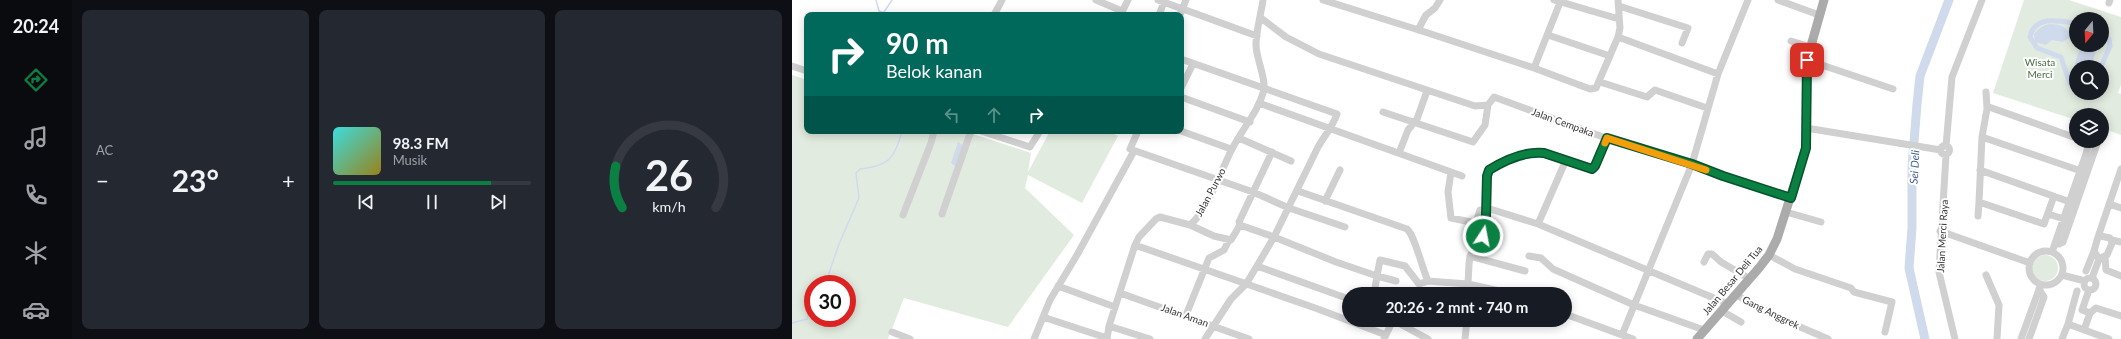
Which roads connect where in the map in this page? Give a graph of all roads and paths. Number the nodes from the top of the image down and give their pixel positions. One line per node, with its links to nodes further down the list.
1 (1002, 0): 15 (street)
2 (1096, 0): 16 (street)
3 (1128, 0): 17 (street)
4 (1186, 0): 19 (street)
5 (1264, 0): 22 (street)
6 (1323, 0): 24 (street)
7 (1440, 0): 24 (street)
8 (1748, 0): 38 (street)
9 (1778, 0): 21 (street)
10 (1824, 0): 21 (main road, Jalan Besar Deli Tua)
11 (1982, 0): 69 (street, Jalan Merci Raya)
12 (1161, 1): 18 (street); 19 (street)
13 (1558, 1): 23 (street); 25 (street)
14 (1618, 3): 23 (street); 29 (street)
15 (996, 12)
16 (1120, 12)
17 (1122, 12)
18 (1159, 12)
19 (1181, 12)
20 (1184, 13): 26 (street)
21 (1819, 15): 30 (main road, Jalan Besar Deli Tua)
22 (1261, 18): 26 (street); 43 (street)
23 (1619, 19): 27 (street)
24 (1418, 30): 36 (street)
25 (1548, 35): 31 (street); 36 (street)
26 (1257, 36): 41 (street)
27 (1618, 37): 31 (street); 38 (street)
28 (1791, 41): 30 (street)
29 (1682, 44)
30 (1810, 47): 32 (main road, Jalan Besar Deli Tua)
31 (1610, 56): 40 (street)
32 (1807, 60): 42 (street); 54 (main road, Jalan Besar Deli Tua)
33 (1184, 61): 34 (street)
34 (1193, 64): 39 (street); 41 (street)
35 (792, 66): 37 (street)
36 (1534, 68): 40 (street)
37 (804, 70)
38 (1718, 74): 48 (street)
39 (1184, 82)
40 (1600, 82): 48 (street)
41 (1264, 88): 46 (street, Jalan Purwo); 53 (street)
42 (1893, 89)
43 (1427, 91): 47 (street); 52 (street)
44 (1986, 92): 49 (street)
45 (1184, 98): 51 (street)
46 (1259, 103): 51 (street, Jalan Purwo); 53 (street)
47 (1488, 105): 52 (street); 64 (street, Jalan Cempaka)
48 (1707, 108): 74 (street)
49 (1987, 108): 61 (street); 62 (street)
50 (1383, 112): 52 (street)
51 (1250, 122): 63 (street, Jalan Purwo)
52 (1415, 122): 71 (street)
53 (1331, 128): 71 (street); 84 (street)
54 (1806, 128): 69 (street); 86 (main road, Jalan Besar Deli Tua)
55 (1184, 132): 68 (street)
56 (933, 134): 97 (street)
57 (970, 134): 95 (street)
58 (999, 134): 59 (street)
59 (1038, 134)
60 (1137, 134): 67 (street)
61 (2069, 136)
62 (1982, 137): 77 (street); 78 (street)
63 (1240, 138): 68 (street, Jalan Purwo); 70 (street)
64 (1607, 138): 72 (street); 74 (street, Jalan Cempaka)
65 (2087, 148): 78 (street)
66 (2096, 148): 111 (street)
67 (1132, 150): 82 (street); 137 (street)
68 (1232, 150): 82 (street, Jalan Purwo)
69 (1944, 150): 105 (street, Jalan Merci Raya)
70 (1272, 152): 73 (street); 83 (street)
71 (1400, 153): 79 (street)
72 (1566, 160): 93 (street); 101 (street)
73 (1292, 161)
74 (1692, 164): 86 (street, Jalan Cempaka); 124 (street)
75 (2121, 169): 81 (street)
76 (1340, 170): 87 (street)
77 (1980, 170): 85 (street); 88 (street)
78 (2081, 171): 89 (street)
79 (1451, 172): 80 (street); 93 (street)
80 (1462, 176)
81 (2120, 177): 90 (street)
82 (1218, 179): 83 (street); 102 (street, Jalan Purwo)
83 (1253, 192): 91 (street); 103 (street)
84 (1298, 192): 87 (street); 91 (street)
85 (2054, 196): 89 (street); 96 (street)
86 (1791, 198): 94 (main road, Jalan Besar Deli Tua)
87 (1325, 201): 133 (street)
88 (1979, 202): 96 (street); 98 (street)
89 (2070, 202): 99 (street)
90 (2109, 204): 92 (street); 107 (street)
91 (1289, 208): 104 (street); 106 (street)
92 (2121, 208)
93 (1487, 209): 101 (street); 115 (street)
94 (1786, 212): 100 (street); 117 (main road, Jalan Besar Deli Tua)
95 (942, 214)
96 (2048, 214): 99 (street)
97 (904, 215)
98 (1978, 216)
99 (2064, 219): 111 (street)
100 (1821, 222)
101 (1538, 224): 124 (street)
102 (1190, 225): 108 (street); 112 (street, Jalan Purwo)
103 (1240, 225): 106 (street); 108 (street)
104 (1345, 227)
105 (1940, 231): 120 (street); 180 (street, Jalan Merci Raya)
106 (1274, 237): 121 (street); 128 (street)
107 (2098, 237): 109 (street); 113 (street)
108 (1229, 240): 122 (street)
109 (2112, 240): 110 (street); 118 (street)
110 (2121, 242)
111 (2056, 244): 114 (street)
112 (1134, 245): 122 (street); 143 (street, Jalan Purwo)
113 (2094, 251): 118 (street); 125 (street)
114 (2052, 252): 120 (street); 127 (street)
115 (1470, 256): 123 (street); 136 (street)
116 (1529, 256): 146 (street)
117 (1769, 256): 131 (main road, Jalan Besar Deli Tua); 166 (street)
118 (2102, 258): 129 (street); 130 (street)
119 (1704, 262): 131 (street)
120 (2030, 262): 140 (street)
121 (1257, 266): 135 (street); 145 (street)
122 (1203, 270): 135 (street); 152 (street)
123 (1525, 271)
124 (1647, 271): 146 (street); 148 (street)
125 (2086, 271)
126 (1986, 275): 181 (street)
127 (2062, 275): 134 (street); 140 (street)
128 (1377, 276): 132 (street); 133 (street); 138 (street)
129 (2121, 276)
130 (2092, 278): 134 (street); 141 (street)
131 (1750, 279): 144 (main road, Jalan Besar Deli Tua)
132 (1396, 281)
133 (1428, 281): 136 (street)
134 (2085, 281): 141 (street)
135 (1246, 284): 159 (street); 168 (street)
136 (1470, 284): 139 (street)
137 (1058, 286): 147 (street); 155 (street)
138 (1375, 287)
139 (1483, 287)
140 (2040, 287): 182 (street); 183 (street)
141 (2089, 290): 150 (street)
142 (2077, 291): 149 (street)
143 (1120, 292): 147 (street, Jalan Purwo); 152 (street, Jalan Aman)
144 (1736, 295): 148 (main road, Jalan Besar Deli Tua); 179 (street, Gang Anggrek)
145 (1342, 296)
146 (1634, 305): 163 (street); 167 (street)
147 (1115, 307): 158 (street, Jalan Purwo)
148 (1725, 307): 156 (street); 163 (main road, Jalan Besar Deli Tua)
149 (2072, 307): 150 (street); 157 (street)
150 (2082, 310): 151 (street)
151 (2090, 312): 153 (street); 164 (street)
152 (1186, 315): 159 (street, Jalan Aman)
153 (2121, 316)
154 (1572, 317): 167 (street)
155 (1043, 318): 170 (street); 171 (street)
156 (1740, 322)
157 (2068, 324): 164 (street); 184 (street)
158 (1109, 326): 171 (street, Jalan Purwo); 172 (street)
159 (1214, 326): 173 (street); 174 (street, Jalan Aman)
160 (1390, 327): 168 (street)
161 (1406, 327): 175 (street)
162 (1466, 327): 176 (street)
163 (1704, 330): 178 (main road, Jalan Besar Deli Tua)
164 (2084, 330): 185 (street)
165 (892, 332): 169 (street)
166 (1885, 332)
167 (1622, 335): 177 (street)
168 (1385, 337)
169 (910, 339)
170 (1034, 339)
171 (1107, 339)
172 (1150, 339)
173 (1205, 339)
174 (1249, 339)
175 (1428, 339)
176 (1465, 339)
177 (1633, 339)
178 (1697, 339)
179 (1828, 339)
180 (1955, 339)
181 (1997, 339)
182 (2021, 339)
183 (2029, 339)
184 (2062, 339)
185 (2109, 339)

